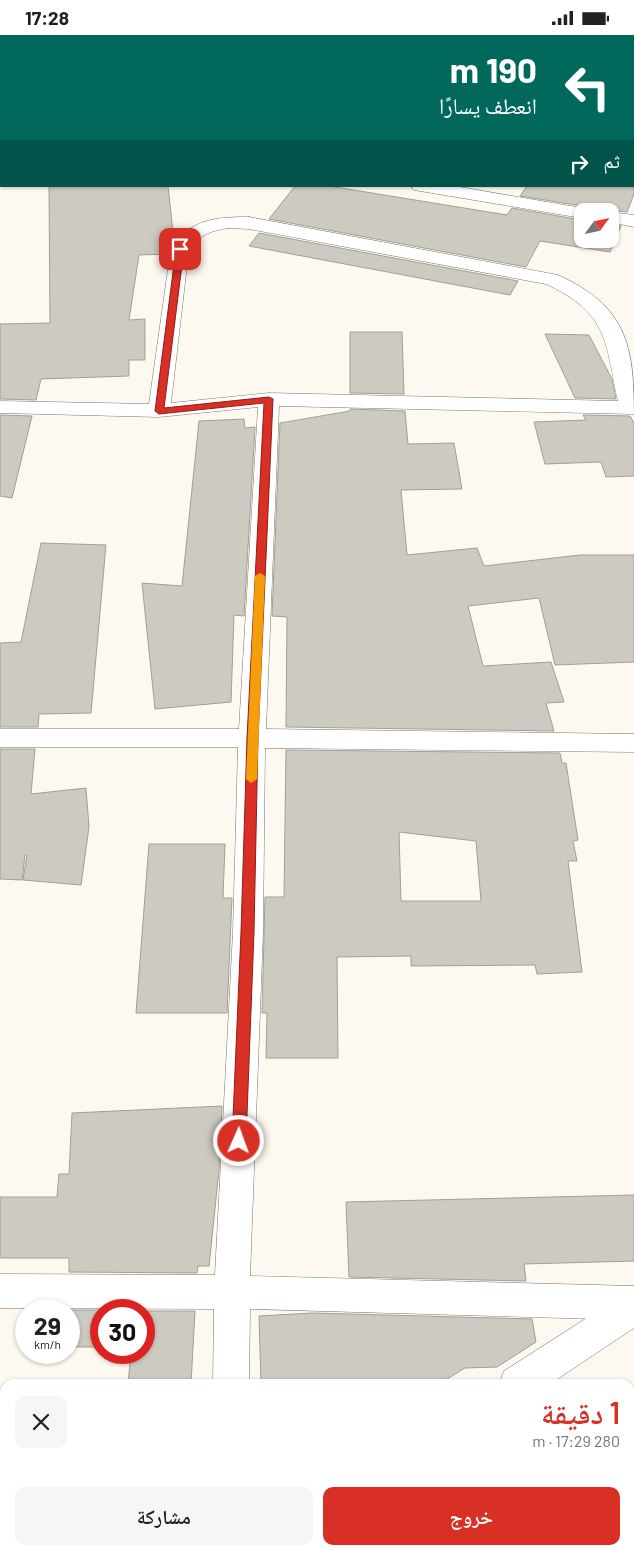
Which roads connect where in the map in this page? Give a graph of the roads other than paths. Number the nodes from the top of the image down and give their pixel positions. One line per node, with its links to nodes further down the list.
1 (426, 187): 2 (street)
2 (574, 212)
3 (619, 218): 4 (street)
4 (634, 221)
5 (269, 399): 7 (street); 8 (street); 10 (street)
6 (0, 407): 8 (street)
7 (632, 408): 8 (street)
8 (159, 411)
9 (0, 738): 10 (street)
10 (252, 738): 11 (street); 13 (street)
11 (634, 743)
12 (0, 1291): 13 (street)
13 (232, 1292): 14 (street); 16 (street)
14 (634, 1303)
15 (634, 1308): 17 (street)
16 (231, 1379)
17 (525, 1379)

